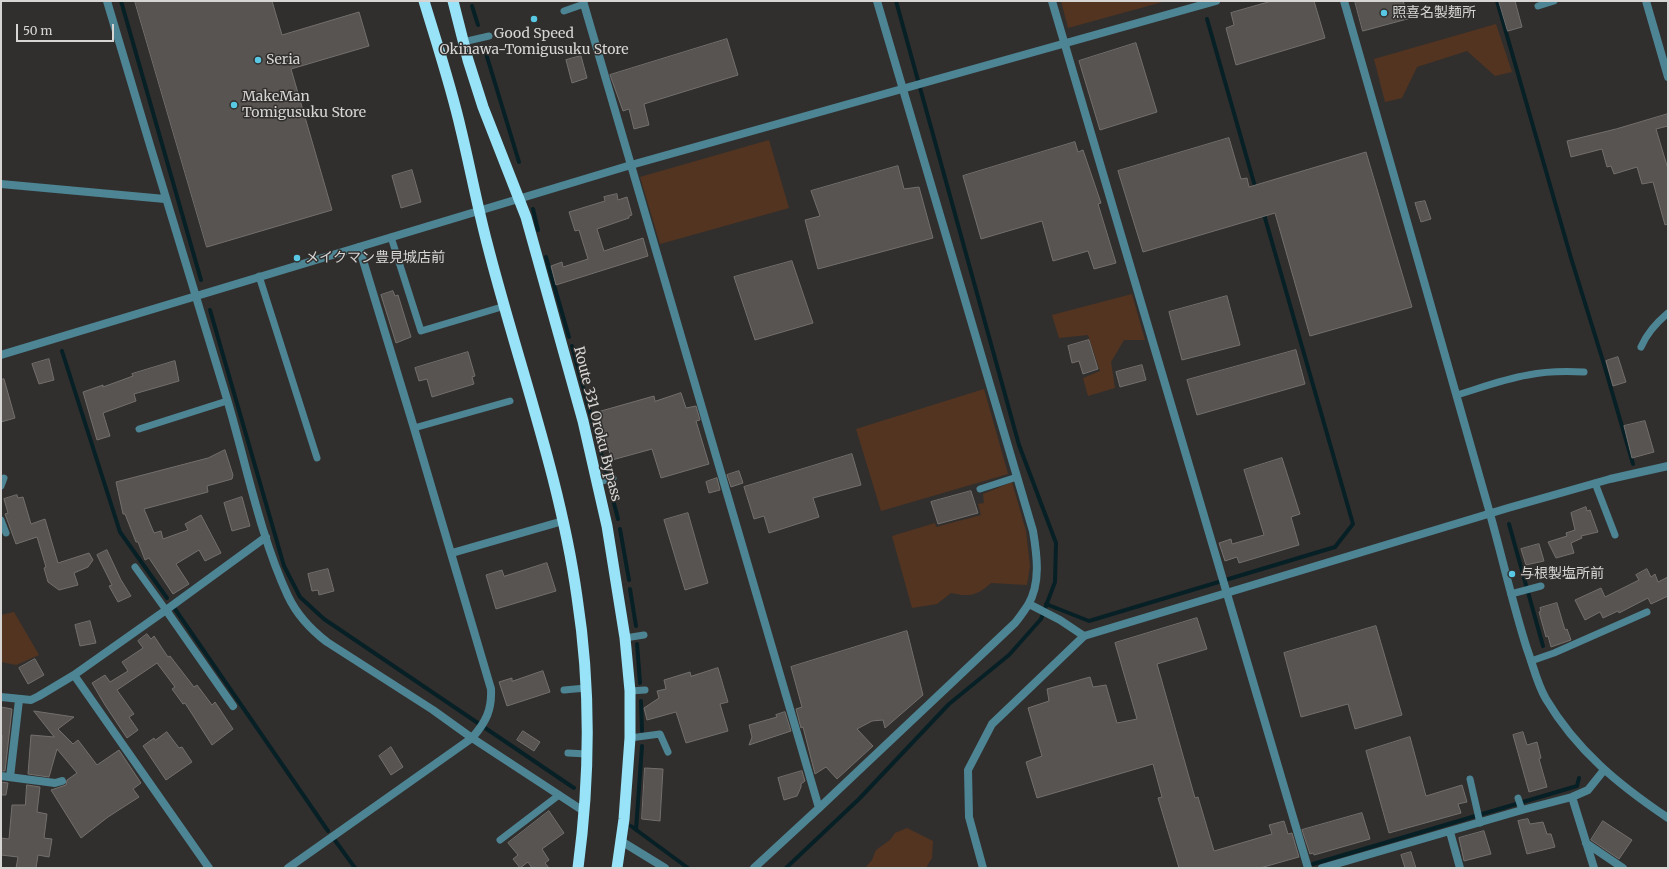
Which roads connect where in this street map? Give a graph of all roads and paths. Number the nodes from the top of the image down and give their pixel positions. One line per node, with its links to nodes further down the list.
1 (106, 1): 20 (street)
2 (424, 1): 22 (highway)
3 (453, 1): 14 (highway, Route 331 Oroku Bypass)
4 (876, 1): 17 (street)
5 (1052, 1): 15 (street)
6 (1216, 1): 15 (street)
7 (1344, 1): 32 (street)
8 (1554, 1): 11 (lane)
9 (1646, 1): 16 (street)
10 (583, 3): 12 (lane); 18 (street)
11 (1538, 6)
12 (564, 11)
13 (489, 36): 14 (lane)
14 (463, 42): 21 (highway, Route 331 Oroku Bypass)
15 (1064, 44): 17 (street); 55 (street)
16 (1668, 77)
17 (902, 88): 18 (street); 39 (street)
18 (631, 165): 21 (street); 85 (street)
19 (1, 184): 20 (street)
20 (165, 199): 26 (street)
21 (520, 199): 22 (street); 42 (highway, Route 331 Oroku Bypass)
22 (479, 211): 23 (street); 27 (highway)
23 (391, 237): 24 (street); 27 (lane)
24 (359, 247): 25 (street); 35 (street)
25 (260, 276): 26 (street); 37 (lane)
26 (196, 296): 30 (street); 33 (street)
27 (504, 306): 48 (highway)
28 (1668, 313): 29 (lane)
29 (1641, 347)
30 (1, 355)
31 (1584, 372): 32 (lane)
32 (1456, 395): 46 (street)
33 (227, 401): 36 (lane); 51 (street)
34 (510, 402): 35 (lane)
35 (414, 428): 52 (street)
36 (139, 429)
37 (317, 458)
38 (1668, 466): 43 (street)
39 (1017, 477): 45 (lane); 57 (street)
40 (4, 478): 44 (lane)
41 (613, 478): 42 (lane)
42 (598, 482): 62 (highway, Route 331 Oroku Bypass)
43 (1595, 483): 46 (street); 50 (lane)
44 (1, 486)
45 (980, 489)
46 (1490, 513): 55 (street); 56 (street)
47 (1, 520): 49 (lane)
48 (563, 521): 52 (street); 65 (highway)
49 (6, 533)
50 (1615, 534)
51 (266, 537): 58 (street); 72 (street)
52 (452, 553): 72 (street)
53 (136, 567): 58 (lane)
54 (1541, 586): 56 (lane)
55 (1227, 592): 61 (street); 102 (street)
56 (1515, 593): 63 (street)
57 (1029, 604): 61 (street); 85 (street)
58 (166, 610): 64 (street); 71 (street)
59 (1647, 612): 63 (lane)
60 (644, 635): 62 (lane)
61 (1084, 636): 101 (street)
62 (625, 638): 68 (highway, Route 331 Oroku Bypass)
63 (1531, 661): 77 (street)
64 (74, 675): 70 (street); 95 (street)
65 (586, 688): 66 (lane); 76 (highway)
66 (564, 690)
67 (645, 690): 68 (lane)
68 (630, 691): 73 (highway, Route 331 Oroku Bypass)
69 (1, 697): 70 (street)
70 (19, 700): 79 (street)
71 (232, 706)
72 (474, 736): 82 (street); 96 (street)
73 (630, 738): 74 (lane); 92 (highway, Route 331 Oroku Bypass)
74 (668, 752)
75 (568, 753): 76 (lane)
76 (587, 754): 87 (highway)
77 (1604, 770): 83 (street); 88 (street)
78 (1, 776): 79 (street)
79 (10, 777): 81 (street)
80 (1470, 779): 89 (lane)
81 (62, 781)
82 (559, 795): 87 (street); 91 (lane)
83 (1572, 797): 86 (street); 93 (street)
84 (1518, 798): 86 (lane)
85 (819, 808): 100 (street)
86 (1522, 810): 89 (street)
87 (585, 812): 97 (highway)
88 (1668, 818)
89 (1480, 822): 90 (street)
90 (1450, 832): 94 (street); 104 (street)
91 (500, 840)
92 (621, 841): 98 (highway, Route 331 Oroku Bypass); 99 (street)
93 (1586, 843): 105 (street); 106 (street)
94 (1343, 865): 103 (street)
95 (209, 868)
96 (288, 868)
97 (578, 868)
98 (617, 868)
99 (665, 868)
100 (754, 868)
101 (983, 868)
102 (1308, 868)
103 (1322, 868)
104 (1460, 868)
105 (1594, 868)
106 (1623, 868)

